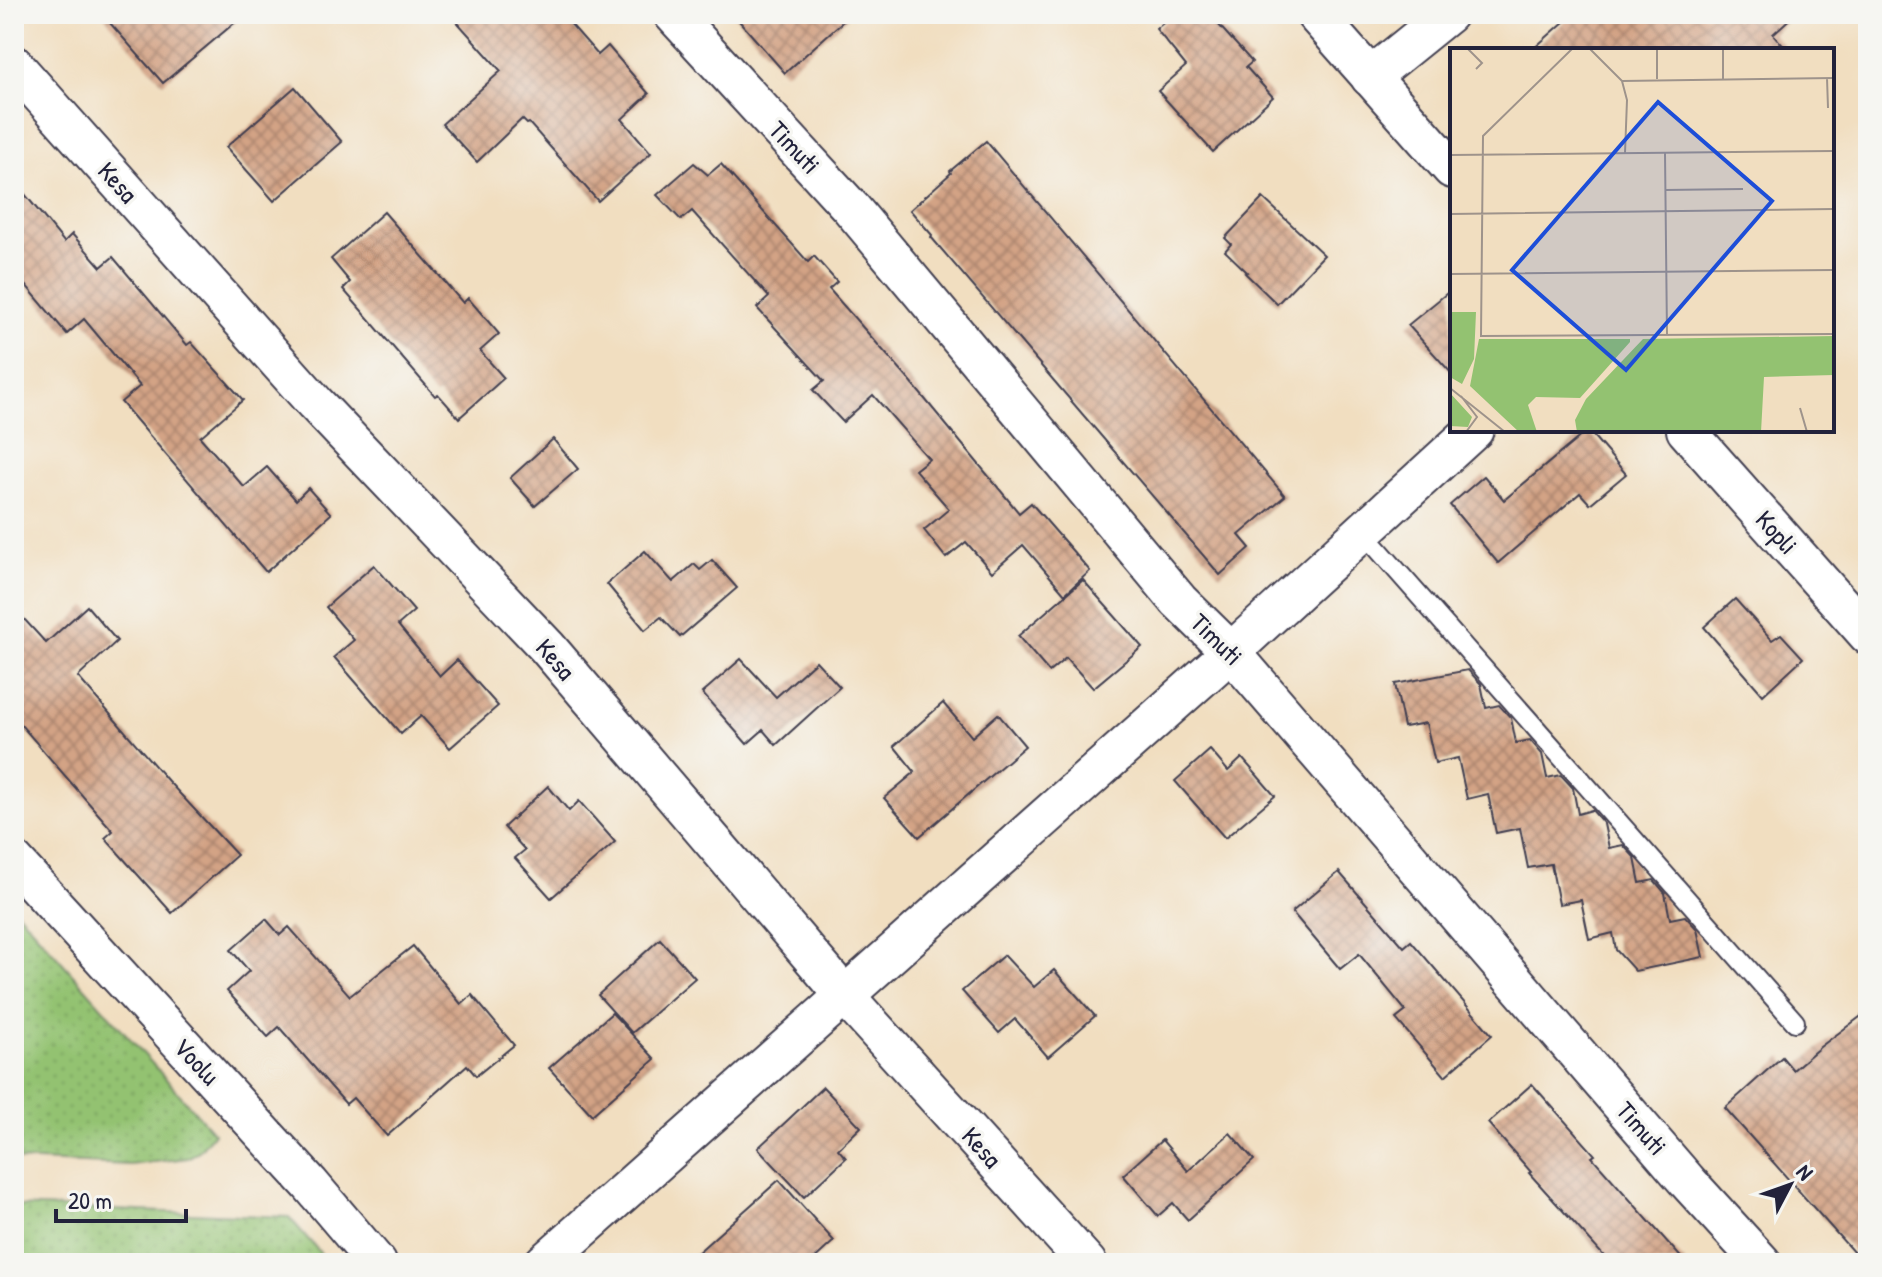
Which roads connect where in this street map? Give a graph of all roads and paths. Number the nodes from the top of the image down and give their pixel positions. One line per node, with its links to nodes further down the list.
1 (673, 14): 11 (street, Timuti)
2 (1315, 14): 5 (street)
3 (1448, 14): 5 (street)
4 (14, 65): 13 (street, Kesa)
5 (1370, 77): 6 (street)
6 (1450, 167)
7 (1472, 432): 9 (street)
8 (1688, 432): 10 (street, Kopli)
9 (1362, 531): 11 (street); 14 (lane)
10 (1868, 635)
11 (1231, 652): 13 (street); 18 (street, Timuti)
12 (14, 861): 15 (street, Voolu)
13 (845, 996): 16 (street); 17 (street, Kesa)
14 (1795, 1022)
15 (377, 1263)
16 (544, 1263)
17 (1087, 1263)
18 (1762, 1263)

